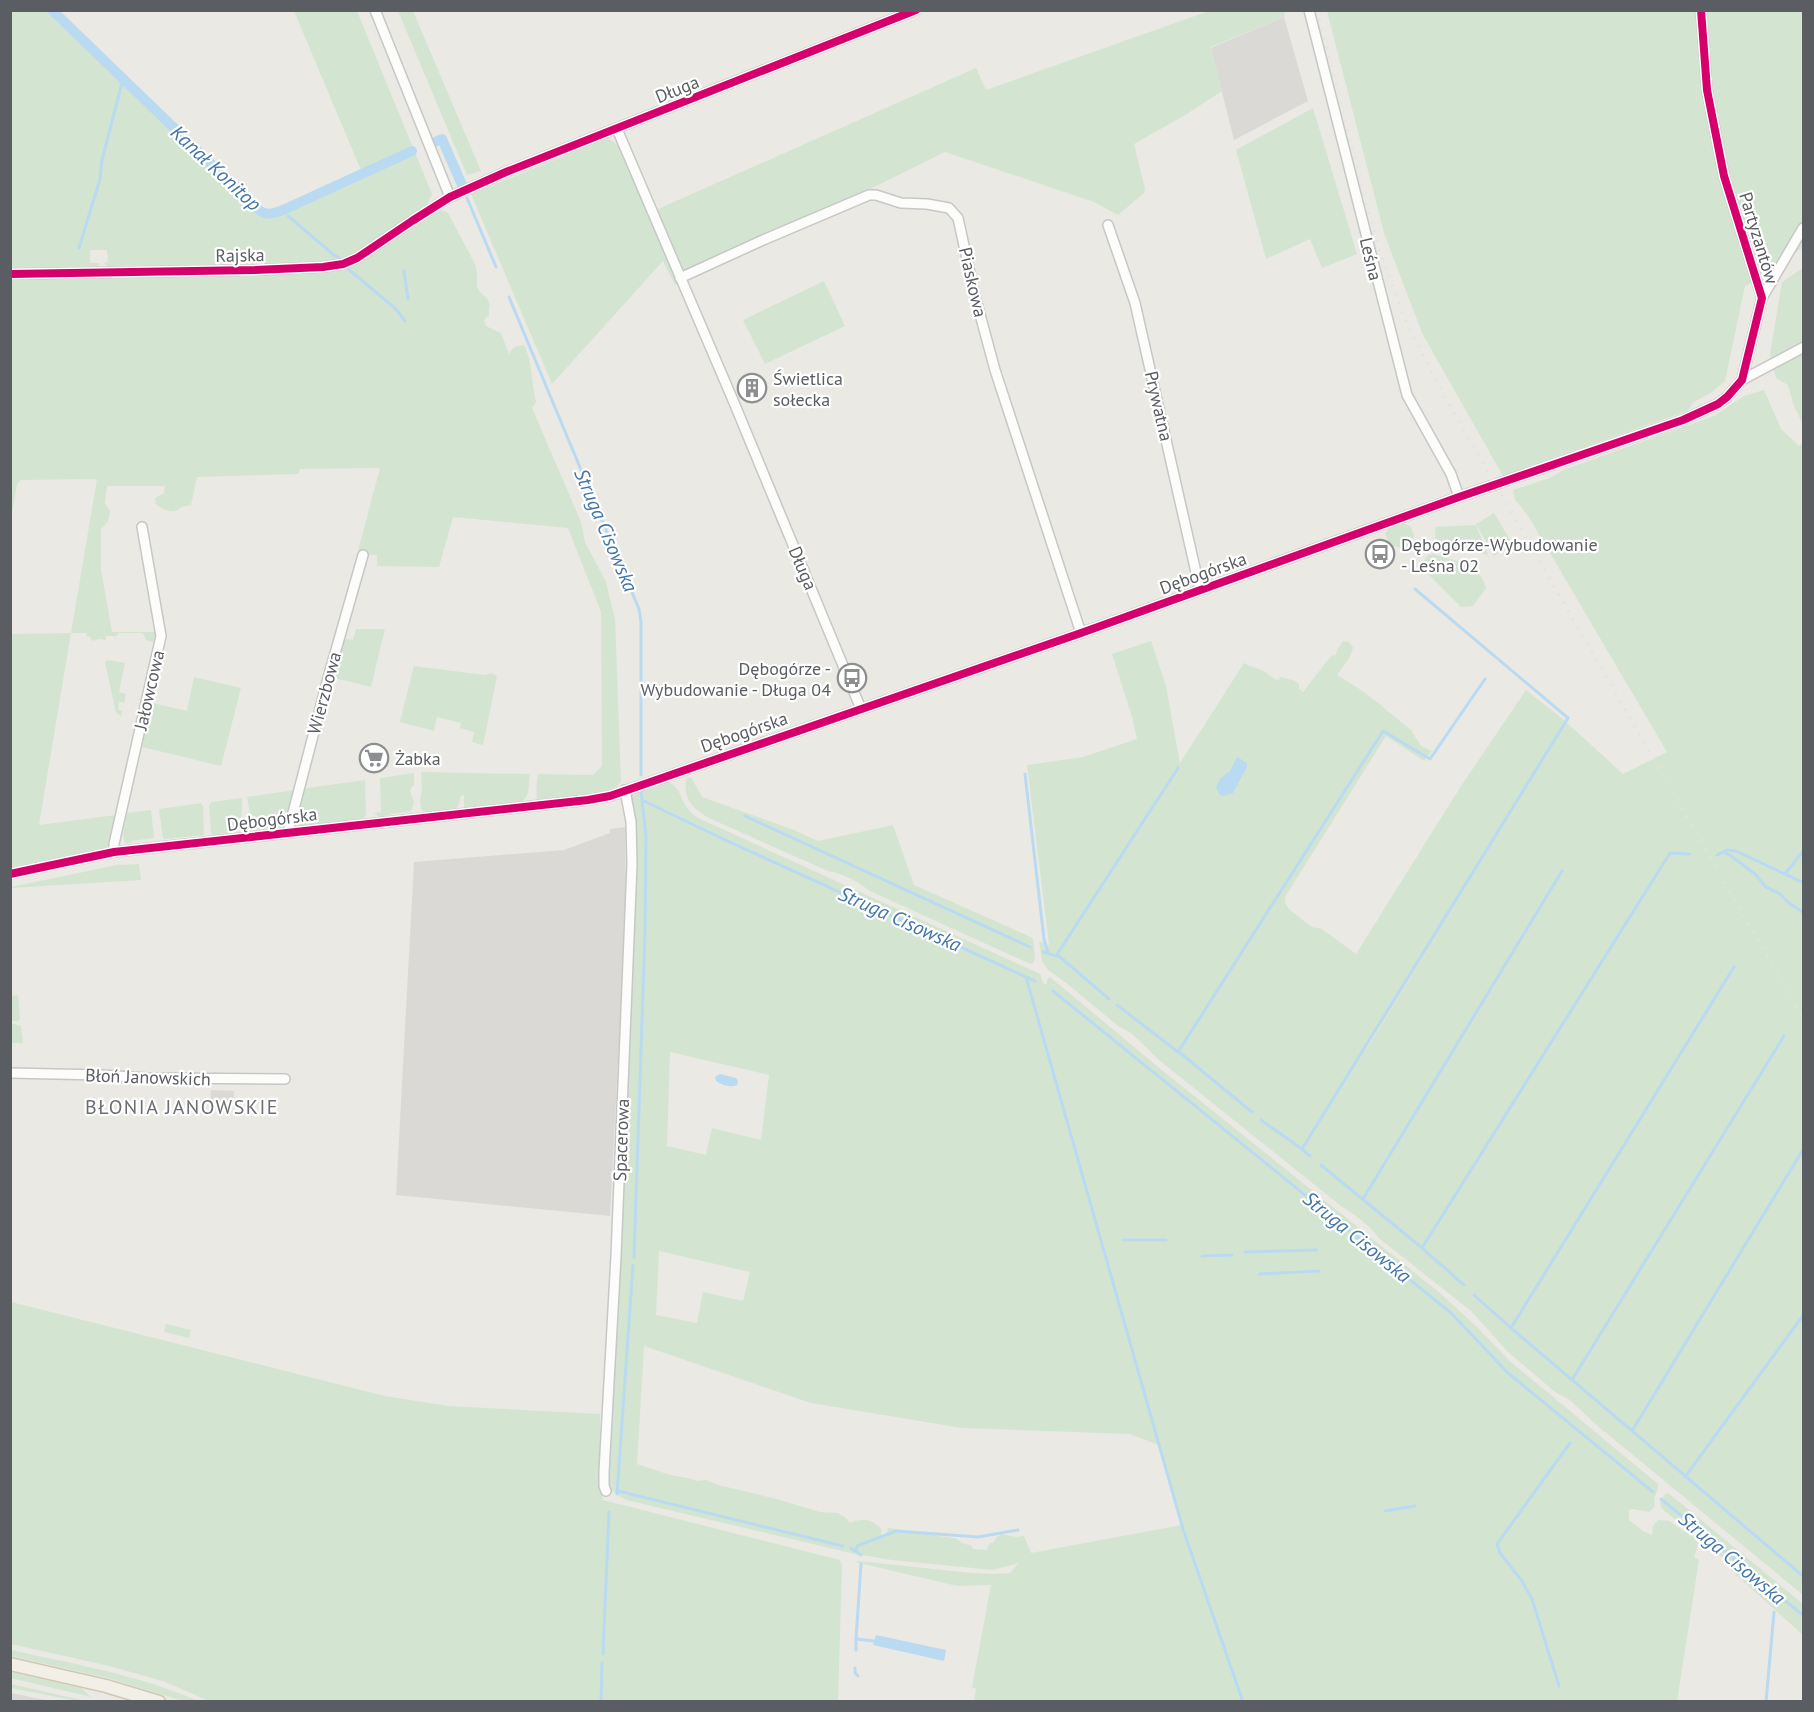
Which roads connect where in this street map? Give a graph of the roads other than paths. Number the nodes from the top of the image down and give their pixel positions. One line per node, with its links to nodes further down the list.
1 (375, 10): 6 (street)
2 (916, 10): 5 (street, Długa)
3 (1309, 10): 14 (street, Leśna)
4 (1701, 10): 11 (street, Partyzantów)
5 (617, 129): 6 (street, Długa); 10 (street, Długa)
6 (450, 197): 9 (street, Rajska)
7 (1108, 225): 17 (street, Prywatna)
8 (1803, 228): 11 (street)
9 (10, 274)
10 (680, 278): 18 (street, Piaskowa); 19 (street, Długa)
11 (1762, 298): 13 (street, Partyzantów)
12 (1803, 347): 13 (street)
13 (1742, 380): 14 (street)
14 (1459, 497): 17 (street, Dębogórska)
15 (142, 527): 22 (street, Jałowcowa)
16 (363, 555): 21 (street, Wierzbowa)
17 (1200, 590): 18 (street, Dębogórska)
18 (1081, 633): 19 (street, Dębogórska)
19 (861, 709): 20 (street, Dębogórska)
20 (625, 790): 21 (street, Dębogórska); 26 (street, Spacerowa)
21 (288, 832): 22 (street, Dębogórska)
22 (114, 852): 23 (street, Dębogórska)
23 (10, 874)
24 (10, 1073): 25 (street, Błoń Janowskich)
25 (285, 1079)
26 (606, 1491)
27 (10, 1664): 28 (main road)
28 (159, 1701)

